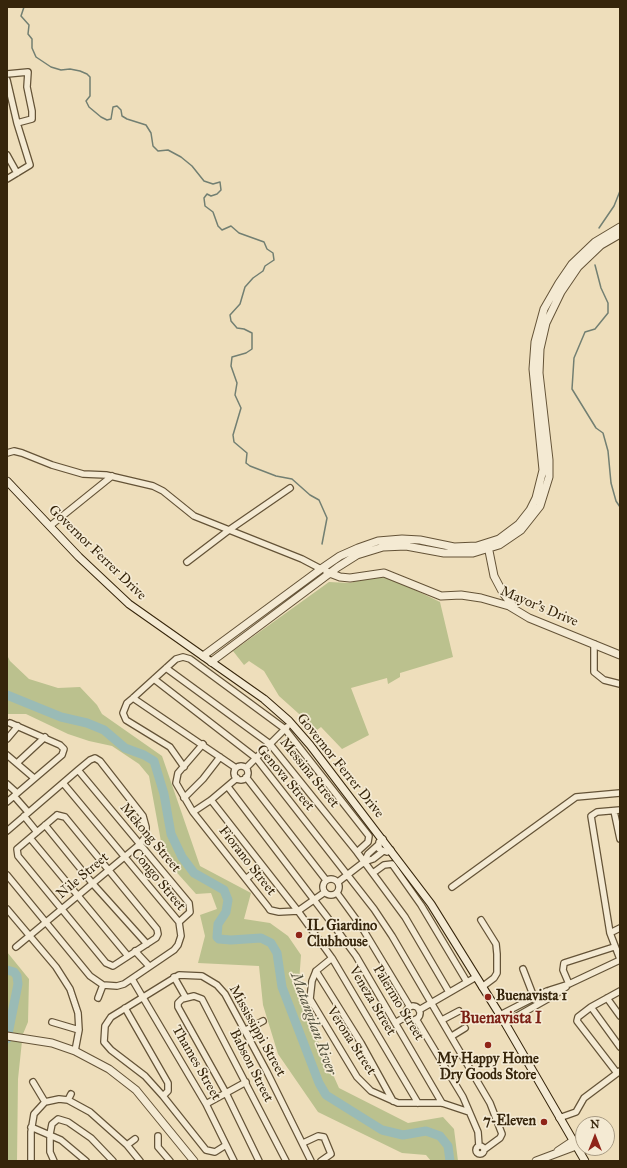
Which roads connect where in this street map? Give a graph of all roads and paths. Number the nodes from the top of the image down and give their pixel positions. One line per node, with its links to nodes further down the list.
1 (7, 74): 3 (street)
2 (7, 80): 3 (street)
3 (17, 123): 5 (street)
4 (7, 155): 5 (street)
5 (16, 173): 6 (street)
6 (7, 179)
7 (620, 227): 15 (street)
8 (620, 234): 15 (street)
9 (7, 453): 10 (street)
10 (112, 476): 13 (street); 14 (street)
11 (7, 481): 13 (street, Governor Ferrer Drive)
12 (290, 488): 14 (street)
13 (50, 526): 22 (street, Governor Ferrer Drive)
14 (229, 530): 16 (street); 17 (street)
15 (488, 547): 17 (street); 18 (street); 19 (street)
16 (187, 562)
17 (321, 569): 18 (street, Mayor's Drive); 22 (street)
18 (330, 574): 19 (street, Mayor's Drive); 23 (street)
19 (516, 610): 20 (street, Mayor's Drive)
20 (594, 644): 21 (street, Mayor's Drive); 26 (street)
21 (620, 655)
22 (203, 656): 23 (street, Governor Ferrer Drive)
23 (211, 662): 29 (street, Governor Ferrer Drive)
24 (166, 668): 25 (street); 31 (street); 35 (street, Messina Street)
25 (154, 679): 27 (street); 38 (street, Genova Street)
26 (620, 684)
27 (133, 698): 34 (street); 40 (street)
28 (10, 723): 30 (street)
29 (291, 723): 31 (street); 63 (street, Governor Ferrer Drive)
30 (18, 726): 32 (street); 33 (street)
31 (285, 729): 35 (street); 66 (street)
32 (45, 738): 39 (street); 45 (street)
33 (7, 739)
34 (203, 744): 37 (street); 40 (street)
35 (270, 744): 38 (street); 66 (street, Messina Street)
36 (7, 755): 39 (street)
37 (220, 757): 41 (street); 52 (street)
38 (256, 758): 42 (street); 74 (street, Genova Street)
39 (17, 763): 45 (street)
40 (184, 767): 52 (street, Fiorano Street)
41 (236, 768): 42 (street); 46 (street)
42 (246, 768): 44 (street)
43 (78, 770): 47 (street); 64 (street, Mekong Street); 64 (street)
44 (246, 777): 46 (street); 76 (street)
45 (34, 778): 51 (street)
46 (237, 778): 49 (street)
47 (63, 783): 57 (street); 68 (street, Congo Street)
48 (7, 784): 51 (street)
49 (228, 787): 53 (street); 83 (street, Palermo Street)
50 (620, 793): 79 (street)
51 (16, 794): 54 (street); 57 (street)
52 (184, 798): 56 (street, Fiorano Street)
53 (211, 800): 56 (street); 70 (street, Veneza Street)
54 (7, 802)
55 (617, 810): 62 (street); 91 (street)
56 (194, 812): 75 (street, Fiorano Street)
57 (26, 814): 59 (street); 60 (street)
58 (45, 825): 60 (street); 71 (street); 78 (street)
59 (7, 831)
60 (37, 832): 61 (street)
61 (30, 838): 82 (street); 85 (street)
62 (620, 838)
63 (380, 842): 65 (street, Governor Ferrer Drive); 67 (street); 69 (street)
64 (140, 844): 68 (street, Nile Street); 89 (street, Mekong Street)
65 (391, 850): 67 (street); 104 (street, Governor Ferrer Drive)
66 (357, 852): 69 (street, Messina Street)
67 (382, 852): 69 (street)
68 (124, 858): 71 (street, Nile Street); 89 (street, Congo Street)
69 (364, 862): 72 (street, Messina Street); 74 (street)
70 (262, 866): 75 (street); 86 (street, Veneza Street)
71 (108, 870): 78 (street, Nile Street); 93 (street)
72 (373, 873): 106 (street); 111 (street, Messina Street)
73 (7, 875): 88 (street)
74 (348, 875): 77 (street); 117 (street, Genova Street)
75 (247, 878): 86 (street, Fiorano Street)
76 (326, 880): 77 (street); 80 (street)
77 (338, 882): 81 (street)
78 (92, 884): 82 (street, Nile Street); 93 (street)
79 (452, 887)
80 (325, 892): 81 (street); 83 (street)
81 (337, 894): 120 (street)
82 (77, 896): 85 (street, Nile Street); 97 (street)
83 (314, 900): 86 (street); 133 (street, Palermo Street)
84 (7, 909): 92 (street)
85 (62, 909): 88 (street, Nile Street); 97 (street)
86 (298, 911): 98 (street, Veneza Street)
87 (481, 920): 109 (street)
88 (46, 922): 92 (street, Nile Street); 108 (street)
89 (179, 922): 100 (street, Congo Street)
90 (620, 928): 91 (street)
91 (610, 933): 95 (street)
92 (29, 936): 94 (street, Nile Street); 136 (street)
93 (147, 944): 96 (street)
94 (16, 947)
95 (614, 948): 99 (street); 107 (street)
96 (135, 951): 97 (street); 100 (street)
97 (128, 956)
98 (332, 958): 102 (street); 151 (street, Veneza Street)
99 (620, 959): 107 (street)
100 (149, 966): 105 (street, Congo Street)
101 (523, 968): 115 (street)
102 (316, 971): 149 (street); 149 (street, Verona Street)
103 (174, 977): 112 (street, Mississippi Street); 114 (street); 137 (street, Mississippi Street)
104 (476, 977): 106 (street); 109 (street, Governor Ferrer Drive)
105 (132, 979): 108 (street, Congo Street); 112 (street, Thames Street)
106 (467, 982): 111 (street)
107 (569, 984): 115 (street); 118 (street)
108 (103, 986): 113 (street)
109 (482, 987): 126 (street, Governor Ferrer Drive)
110 (620, 991): 116 (street)
111 (449, 992): 117 (street)
112 (143, 996): 122 (street, Mississippi Street); 153 (street, Thames Street)
113 (98, 998)
114 (186, 998): 144 (street, Babson Street); 145 (street)
115 (534, 998): 118 (street); 119 (street)
116 (607, 998): 121 (street); 128 (street)
117 (431, 1003): 123 (street); 130 (street, Genova Street)
118 (537, 1004): 125 (street)
119 (521, 1006): 125 (street); 126 (street)
120 (410, 1007): 123 (street); 127 (street)
121 (591, 1007): 140 (street); 142 (street)
122 (125, 1008): 147 (street); 147 (street, Mississippi Street)
123 (419, 1010): 129 (street)
124 (459, 1011): 130 (street)
125 (524, 1012): 134 (street)
126 (500, 1015): 134 (street, Governor Ferrer Drive)
127 (407, 1016): 129 (street); 133 (street)
128 (620, 1016)
129 (416, 1019): 154 (street)
130 (442, 1020): 139 (street, Genova Street)
131 (263, 1021): 137 (street)
132 (52, 1022): 136 (street)
133 (395, 1023): 152 (street, Palermo Street)
134 (505, 1023): 155 (street, Governor Ferrer Drive)
135 (465, 1028): 139 (street)
136 (79, 1030): 141 (street)
137 (246, 1030): 160 (street, Mississippi Street)
138 (7, 1036): 141 (street)
139 (452, 1036): 154 (street, Genova Street)
140 (620, 1047)
141 (75, 1051): 170 (street)
142 (618, 1072): 155 (street)
143 (33, 1082): 150 (street)
144 (246, 1082): 145 (street); 173 (street, Babson Street)
145 (226, 1093): 153 (street); 172 (street)
146 (71, 1094): 148 (street)
147 (163, 1096): 163 (street, Mississippi Street)
148 (68, 1100): 150 (street); 162 (street)
149 (393, 1101): 151 (street, Verona Street)
150 (45, 1102): 156 (street)
151 (418, 1103): 152 (street, Verona Street)
152 (442, 1103): 154 (street, Verona Street)
153 (206, 1104): 163 (street, Thames Street)
154 (469, 1112)
155 (561, 1121): 161 (street, Governor Ferrer Drive)
156 (31, 1126): 157 (street); 164 (street)
157 (50, 1134): 165 (street); 166 (street); 167 (street)
158 (158, 1136): 169 (street)
159 (135, 1138): 162 (street)
160 (302, 1143): 174 (street, Mississippi Street); 175 (street)
161 (575, 1144): 176 (street)
162 (127, 1145): 168 (street)
163 (226, 1145): 171 (street, Thames Street)
164 (31, 1161)
165 (54, 1161)
166 (86, 1161)
167 (112, 1161)
168 (140, 1161)
169 (170, 1161)
170 (194, 1161)
171 (234, 1161)
172 (259, 1161)
173 (286, 1161)
174 (311, 1161)
175 (321, 1161)
176 (536, 1161)

